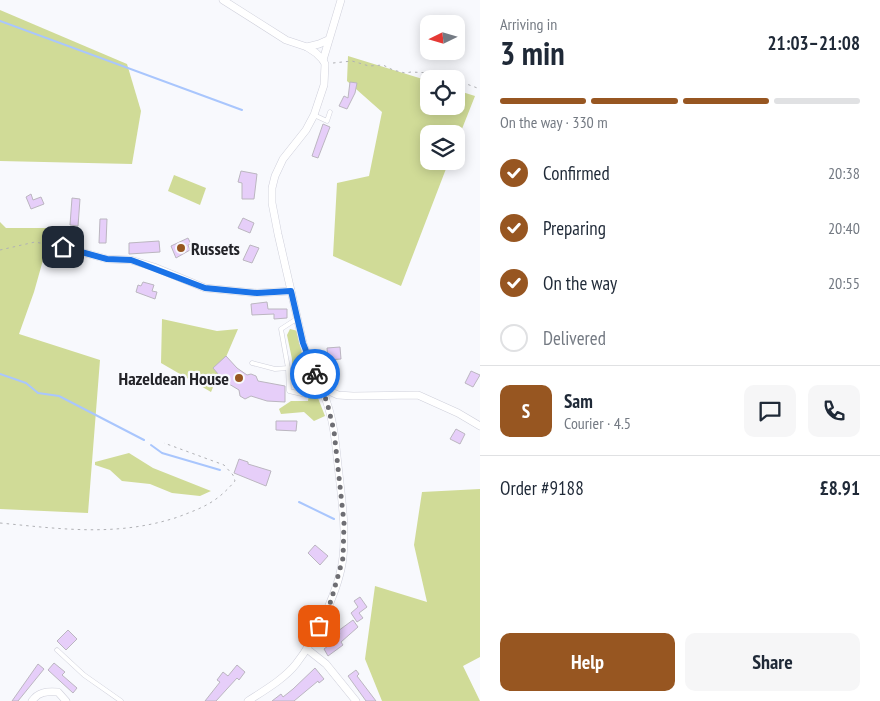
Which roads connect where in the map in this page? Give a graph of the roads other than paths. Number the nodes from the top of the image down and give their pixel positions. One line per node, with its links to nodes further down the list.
1 (223, 0): 4 (street)
2 (341, 0): 3 (street)
3 (328, 40): 4 (street); 5 (street)
4 (307, 47): 5 (street)
5 (324, 62): 7 (street)
6 (330, 112): 7 (lane)
7 (314, 115): 9 (street)
8 (63, 247): 9 (street)
9 (291, 291): 10 (street)
10 (298, 318): 12 (lane); 13 (street)
11 (252, 363): 12 (lane)
12 (288, 368): 14 (lane)
13 (320, 388): 15 (street); 16 (street)
14 (306, 395)
15 (479, 423)
16 (307, 649): 21 (street); 22 (street)
17 (57, 650): 20 (lane)
18 (32, 701): 19 (street)
19 (66, 701)
20 (121, 701)
21 (248, 701)
22 (356, 701)

